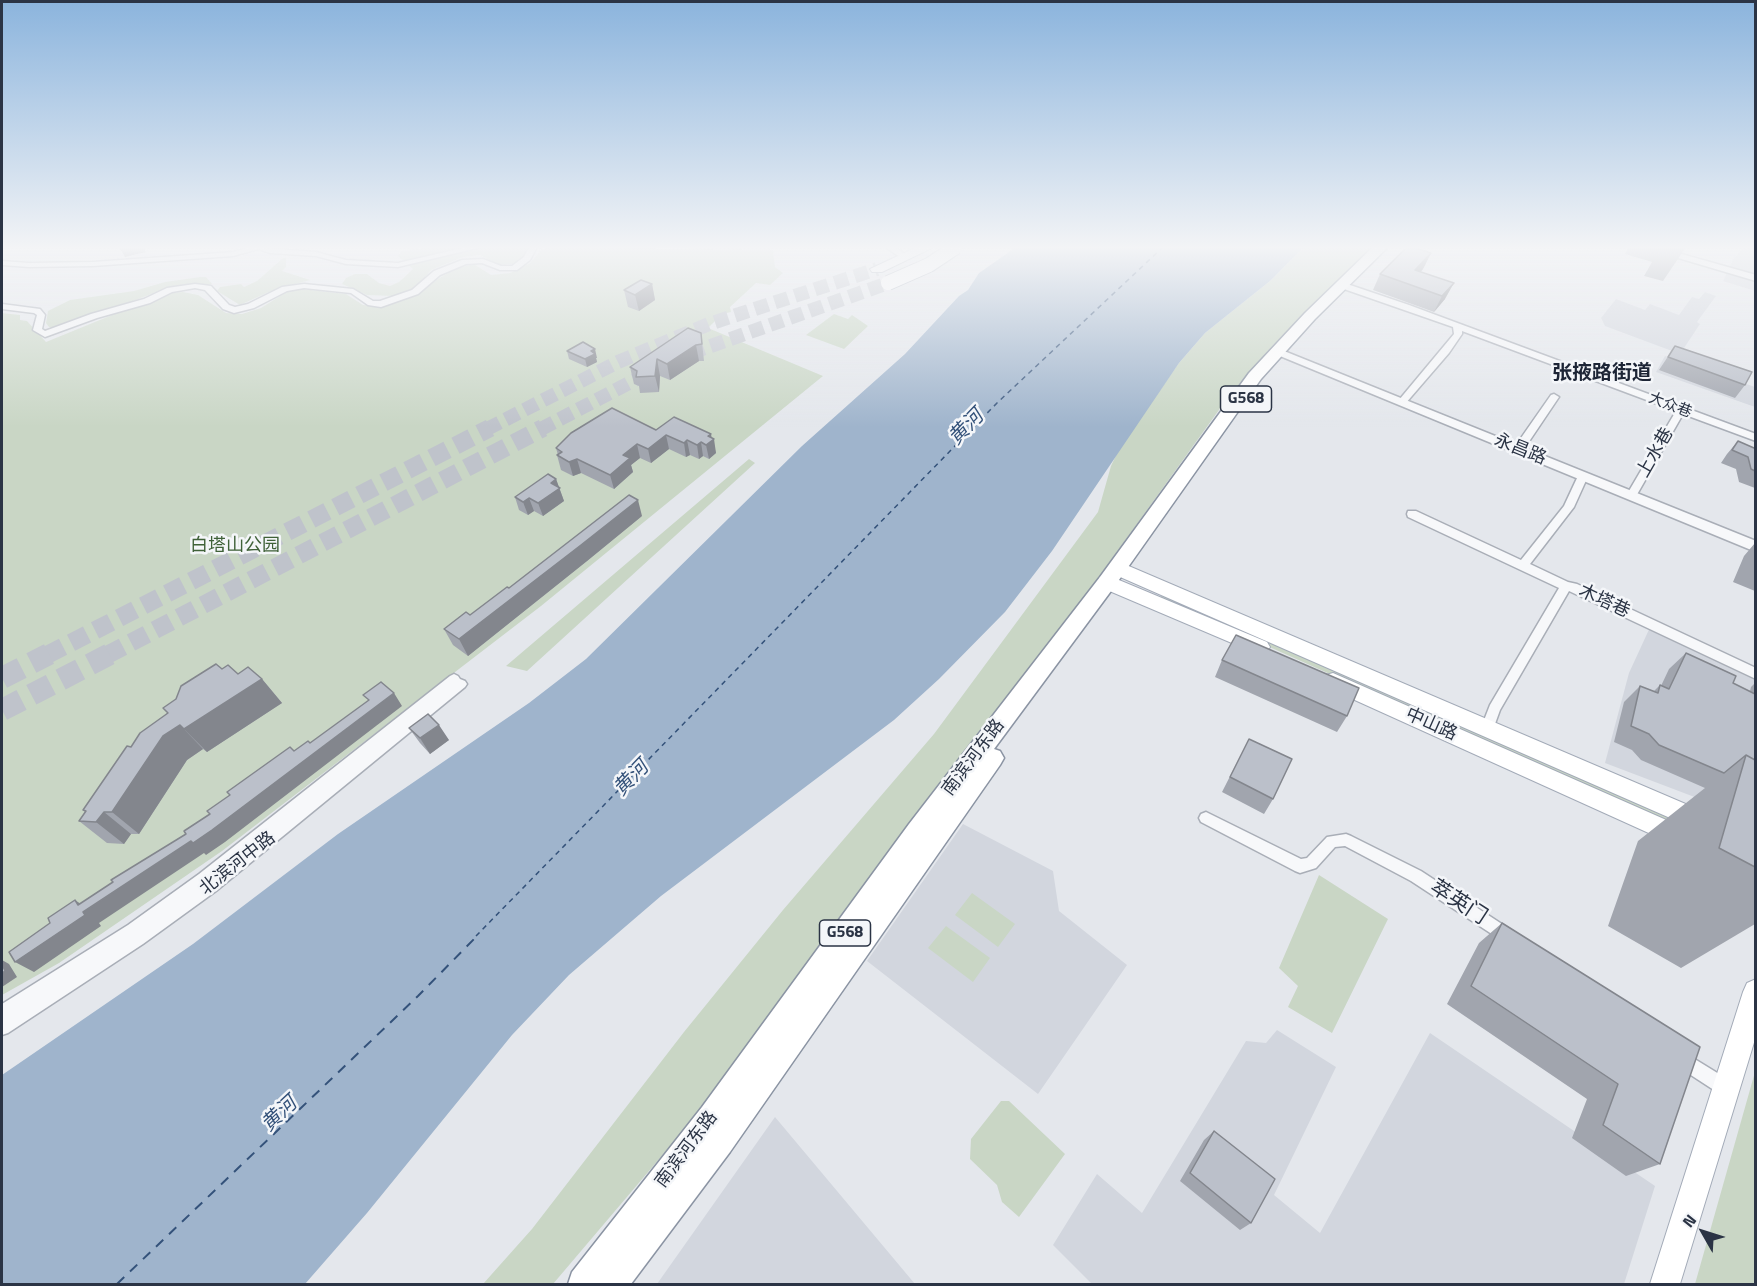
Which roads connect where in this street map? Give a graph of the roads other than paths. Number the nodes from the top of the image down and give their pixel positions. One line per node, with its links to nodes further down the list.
1 (2, 307): 2 (street)
2 (125, 307)
3 (230, 307): 4 (street)
4 (246, 307)
5 (1320, 307): 20 (highway, 南滨河东路 / G568)
6 (1329, 307): 9 (highway, 南滨河东路 / G568)
7 (1401, 307): 8 (street, 大众巷)
8 (1457, 327): 11 (street); 12 (street, 大众巷)
9 (1284, 354): 11 (street, 永昌路); 20 (highway, 南滨河东路 / G568)
10 (1554, 398): 14 (street)
11 (1402, 402): 14 (street, 永昌路)
12 (1681, 410): 13 (street, 大众巷); 16 (street, 上水巷)
13 (1755, 438)
14 (1518, 450): 15 (street, 永昌路)
15 (1583, 477): 16 (street, 永昌路); 19 (street)
16 (1631, 496): 18 (street, 永昌路)
17 (1412, 514): 19 (street)
18 (1755, 547)
19 (1524, 564): 21 (street)
20 (1118, 577): 23 (main road, 中山路); 26 (main road, 中山路); 33 (highway, 南滨河东路 / G568); 34 (highway, 南滨河东路 / G568)
21 (1566, 586): 22 (street, 木塔巷); 23 (street, 木塔巷)
22 (1755, 674)
23 (1487, 728): 25 (main road, 中山路)
24 (1206, 818): 27 (street, 萃英门)
25 (1722, 831)
26 (1698, 845)
27 (1525, 947)
28 (1755, 992): 32 (main road)
29 (2, 1013): 30 (street, 北滨河中路)
30 (2, 1027)
31 (1665, 1049): 32 (street)
32 (1726, 1088): 35 (main road)
33 (584, 1284)
34 (611, 1284)
35 (1665, 1284)

